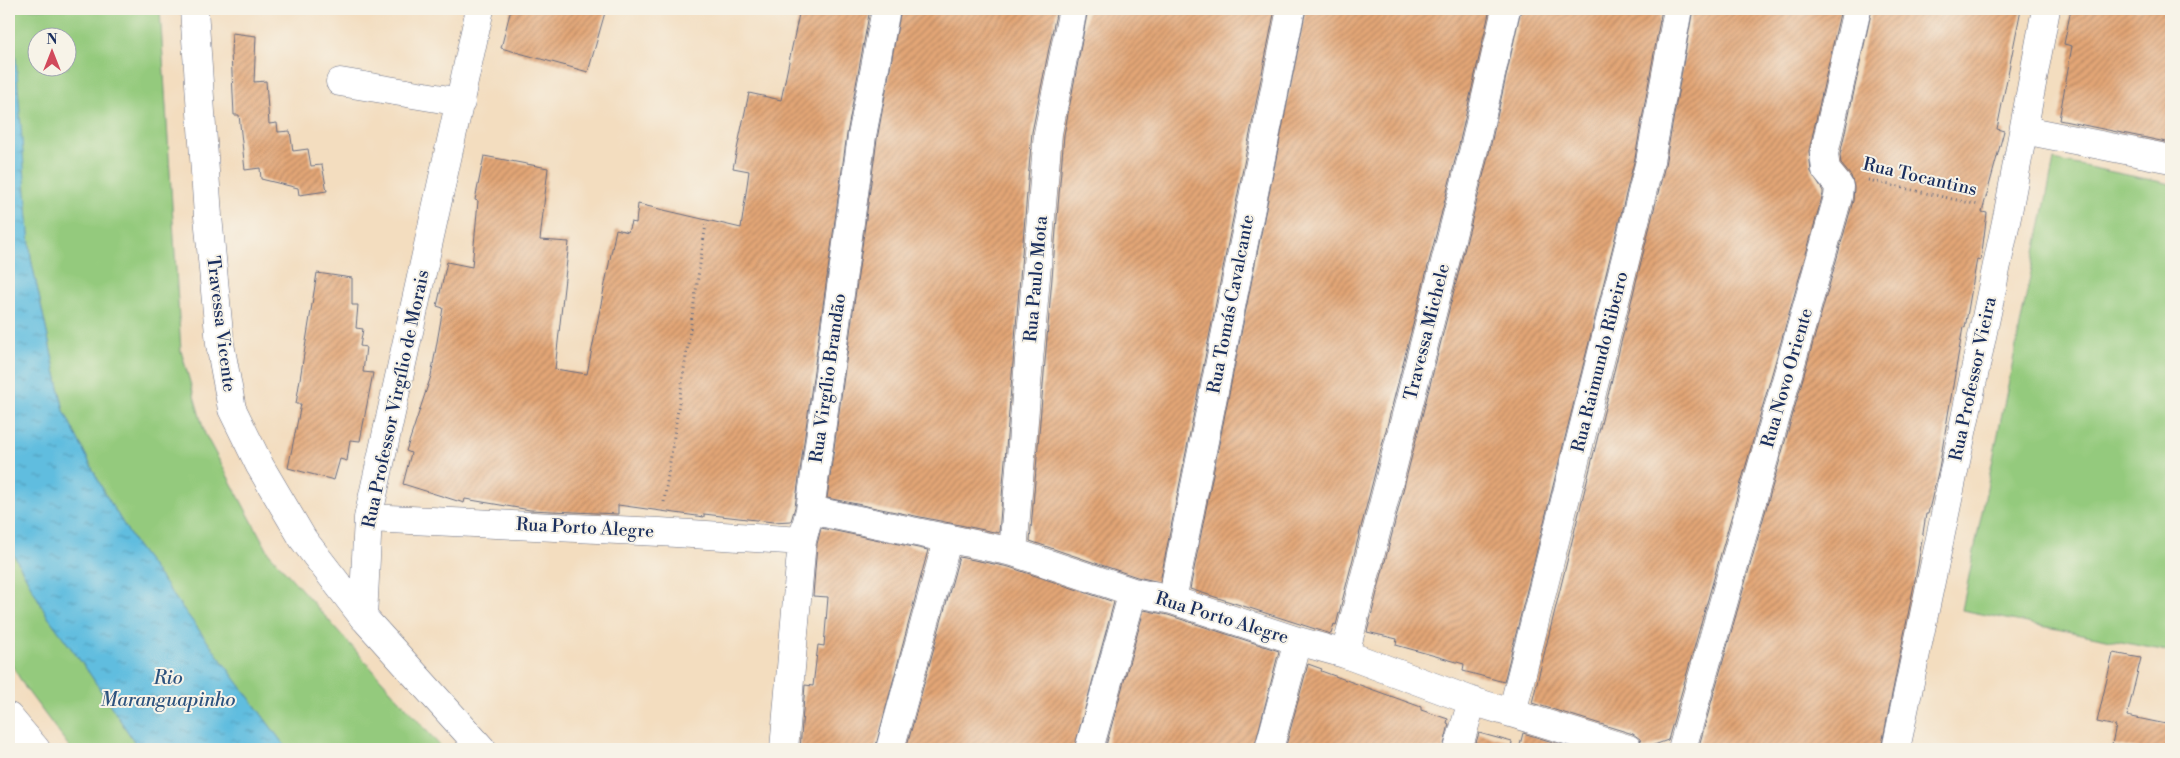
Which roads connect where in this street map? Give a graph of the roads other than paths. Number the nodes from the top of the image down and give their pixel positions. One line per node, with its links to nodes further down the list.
1 (194, 9): 21 (street, Travessa Vicente)
2 (480, 9): 11 (street, Rua Professor Virgílio de Morais)
3 (886, 9): 14 (street, Rua Virgílio Brandão)
4 (1072, 9): 18 (street, Rua Paulo Mota)
5 (1291, 9): 20 (street, Rua Tomás Cavalcante)
6 (1506, 9): 23 (street, Travessa Michele)
7 (1678, 9): 25 (street, Rua Raimundo Ribeiro)
8 (1857, 9): 35 (street, Rua Novo Oriente)
9 (2046, 9): 12 (street, Rua Professor Vieira)
10 (340, 82): 11 (street)
11 (461, 102): 15 (street, Rua Professor Virgílio de Morais)
12 (2024, 130): 13 (street); 36 (street, Rua Professor Vieira)
13 (2171, 159)
14 (810, 510): 16 (street, Rua Porto Alegre); 17 (street, Rua Virgílio Brandão)
15 (368, 518): 17 (street, Rua Porto Alegre); 21 (street, Rua Professor Virgílio de Morais)
16 (948, 538): 18 (street, Rua Porto Alegre); 30 (street)
17 (802, 542): 29 (street, Rua Virgílio Brandão)
18 (1013, 552): 19 (street, Rua Porto Alegre)
19 (1133, 592): 20 (street, Rua Porto Alegre); 31 (street)
20 (1172, 600): 22 (street, Rua Porto Alegre)
21 (363, 617): 28 (street)
22 (1298, 642): 23 (street, Rua Porto Alegre); 32 (street)
23 (1345, 654): 24 (street, Rua Porto Alegre)
24 (1472, 701): 25 (street, Rua Porto Alegre); 33 (street)
25 (1512, 713): 34 (street, Rua Porto Alegre)
26 (9, 717): 27 (street)
27 (36, 749)
28 (482, 749)
29 (784, 749)
30 (890, 749)
31 (1089, 749)
32 (1269, 749)
33 (1458, 749)
34 (1627, 749)
35 (1682, 749)
36 (1896, 749)

